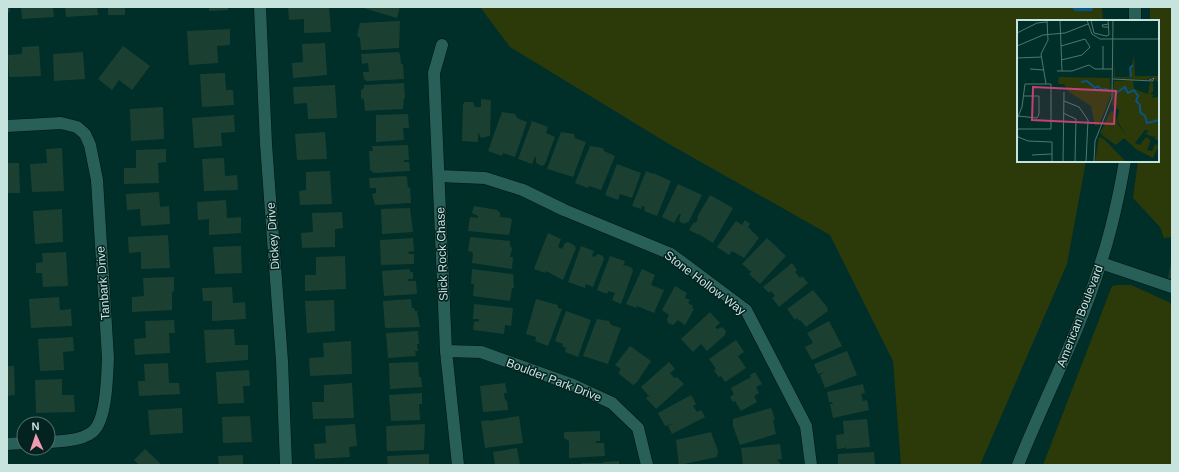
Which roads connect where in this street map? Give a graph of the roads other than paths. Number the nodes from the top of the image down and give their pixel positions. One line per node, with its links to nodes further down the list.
1 (260, 7): 12 (street, Dickey Drive)
2 (1135, 7): 3 (street)
3 (1135, 20)
4 (442, 44): 7 (street, Slick Rock Chase)
5 (7, 126): 11 (street, Tanbark Drive)
6 (1125, 162): 8 (street, American Boulevard)
7 (440, 176): 10 (street, Slick Rock Chase); 15 (street, Stone Hollow Way)
8 (1101, 263): 9 (street); 16 (street, American Boulevard)
9 (1172, 287)
10 (446, 351): 13 (street, Slick Rock Chase); 14 (street, Boulder Park Drive)
11 (56, 441)
12 (286, 465)
13 (458, 465)
14 (647, 465)
15 (811, 465)
16 (1018, 465)

